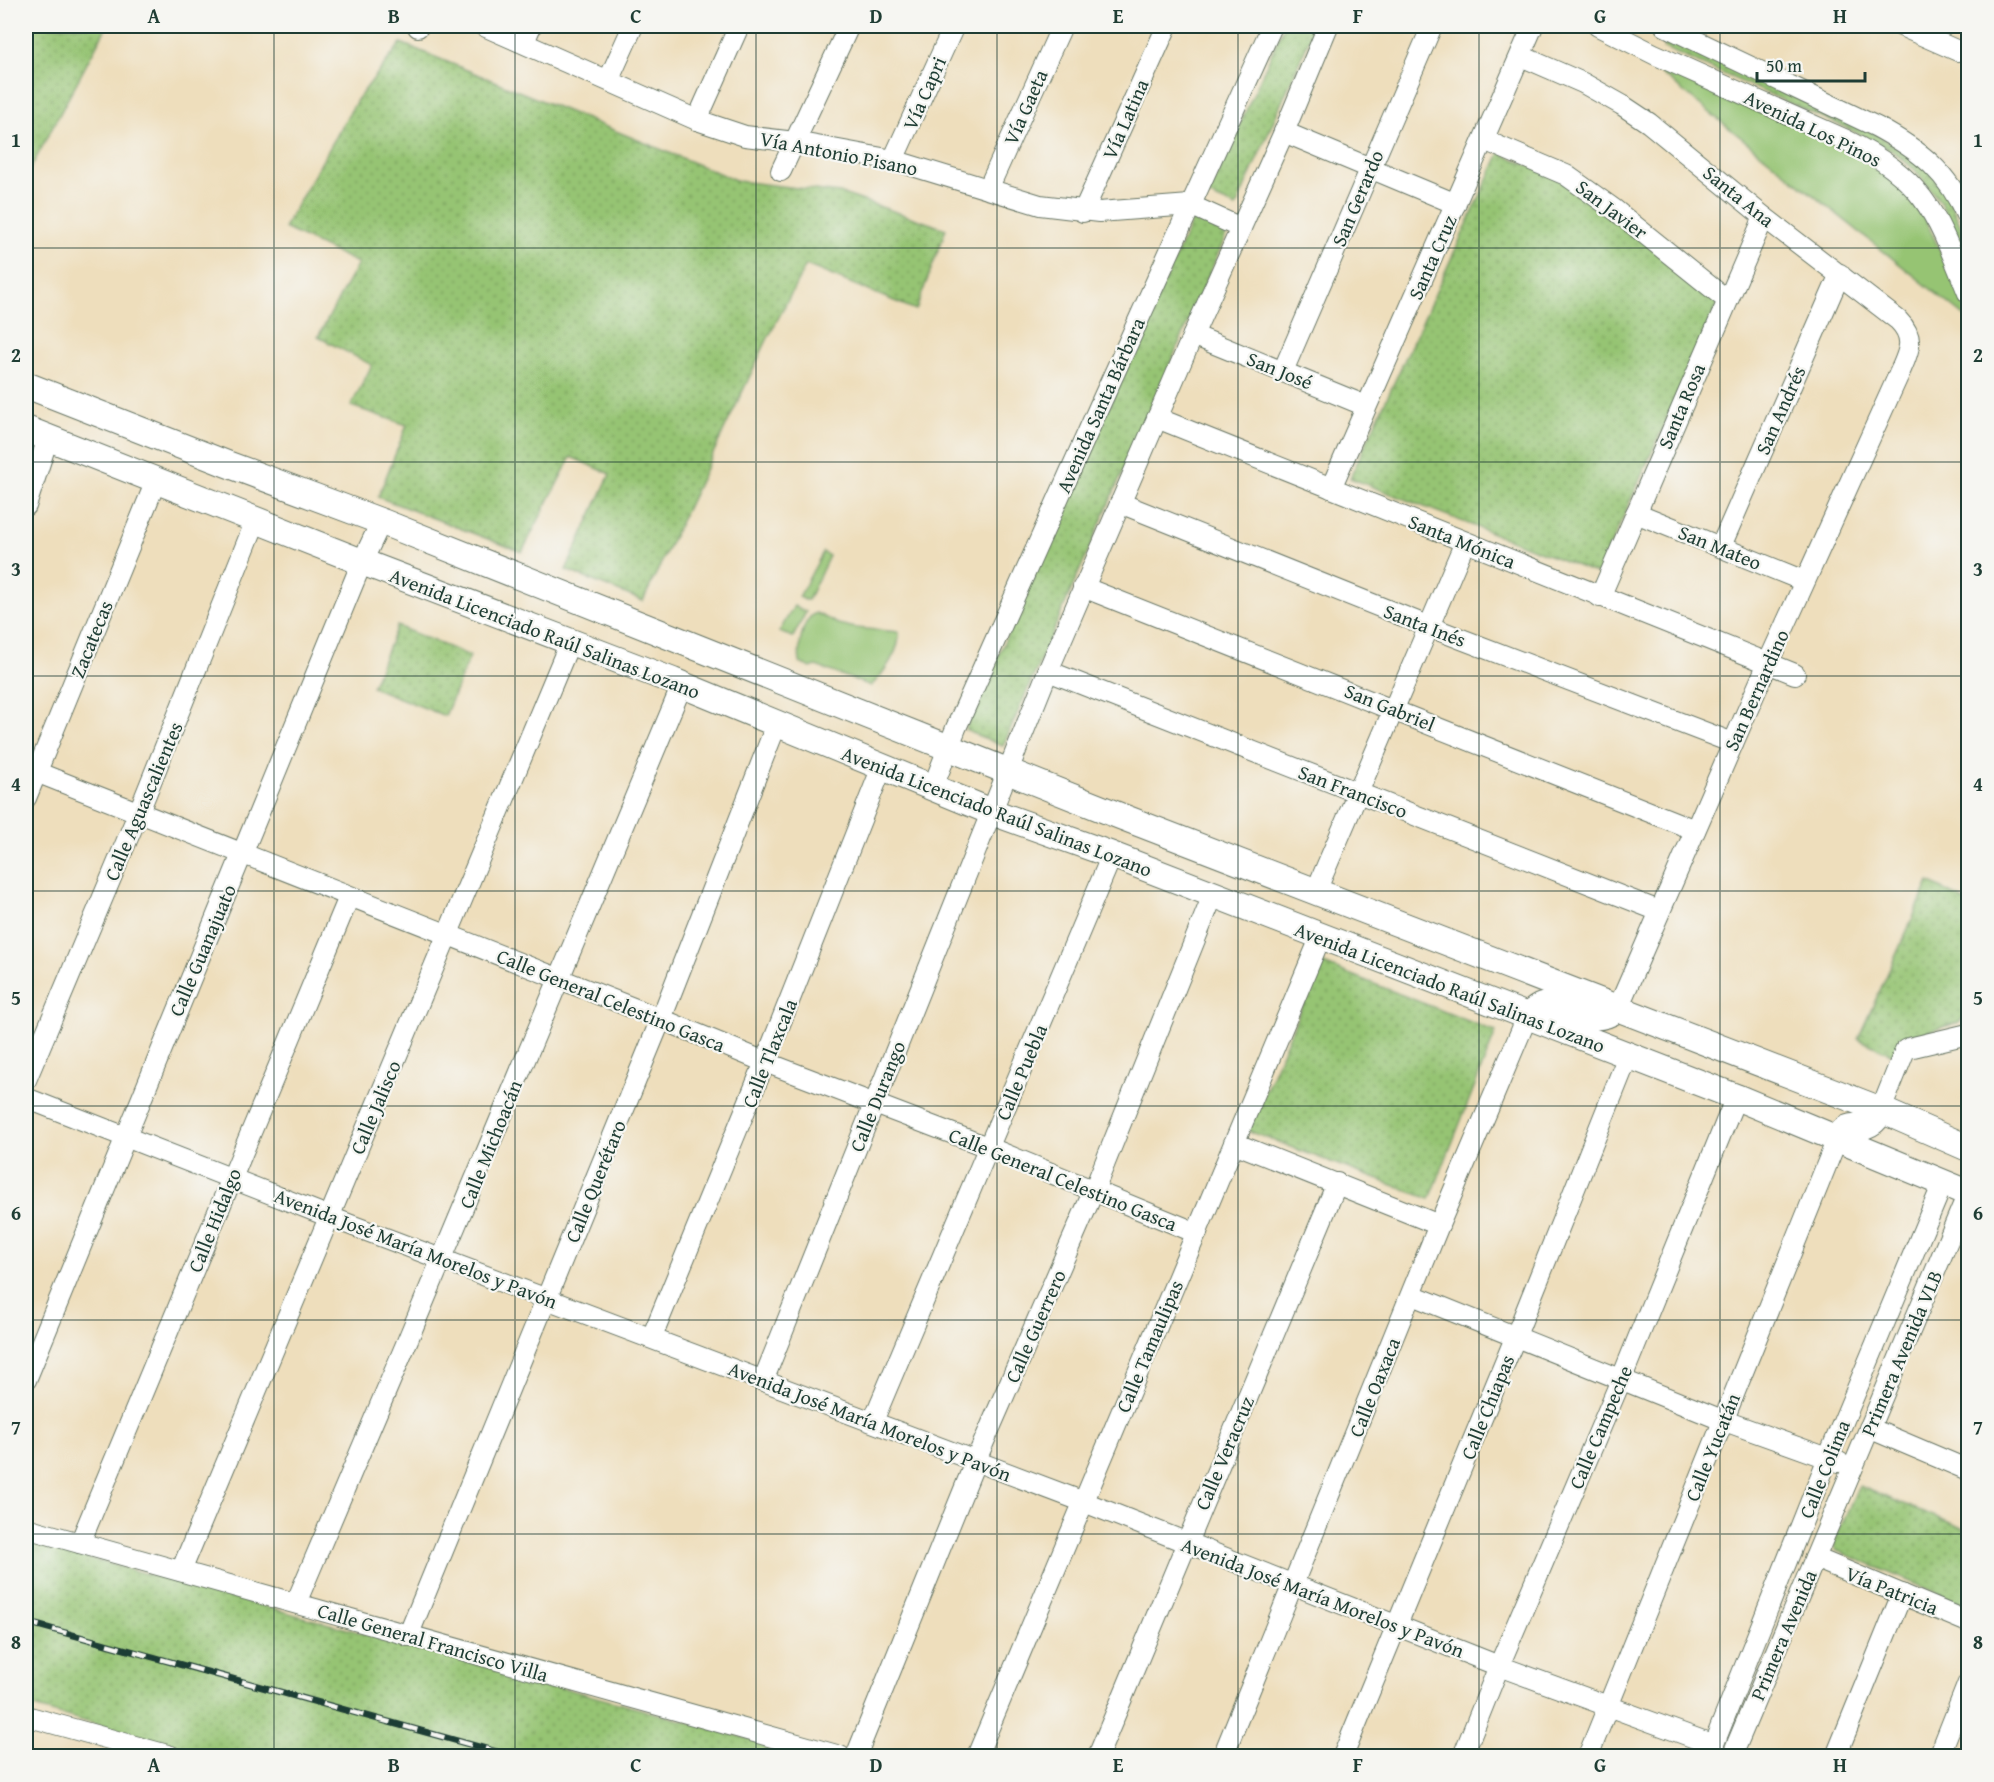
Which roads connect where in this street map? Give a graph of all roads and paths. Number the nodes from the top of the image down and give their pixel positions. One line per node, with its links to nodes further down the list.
1 (484, 26): 17 (street, Vía Antonio Pisano)
2 (633, 26): 21 (street)
3 (740, 26): 22 (street)
4 (849, 26): 25 (street)
5 (954, 26): 26 (street, Vía Capri)
6 (1062, 26): 29 (street, Vía Gaeta)
7 (1167, 26): 32 (street, Vía Latina)
8 (1272, 26): 31 (street, Avenida Santa Bárbara)
9 (1328, 26): 23 (street)
10 (1432, 26): 27 (street, San Gerardo)
11 (1533, 26): 20 (street, Santa Cruz)
12 (1598, 26): 15 (street, Avenida Los Pinos)
13 (1666, 26): 19 (street); 34 (street, Avenida Los Pinos)
14 (1900, 26): 16 (street)
15 (1628, 32): 19 (street, Avenida Los Pinos)
16 (1936, 32): 18 (street)
17 (528, 34): 21 (street, Vía Antonio Pisano)
18 (1958, 51)
19 (1654, 54): 37 (street, Avenida Los Pinos)
20 (1521, 56): 24 (street, Santa Cruz); 33 (street, Santa Ana)
21 (609, 79): 22 (street, Vía Antonio Pisano)
22 (697, 120): 25 (street, Vía Antonio Pisano)
23 (1284, 132): 27 (street); 35 (street)
24 (1484, 140): 30 (street, Santa Cruz); 38 (street, San Javier)
25 (795, 142): 26 (street, Vía Antonio Pisano); 28 (street)
26 (893, 160): 29 (street, Vía Antonio Pisano)
27 (1371, 167): 30 (street); 40 (street, San Gerardo)
28 (781, 171)
29 (988, 189): 32 (street, Vía Antonio Pisano)
30 (1456, 204): 43 (street, Santa Cruz)
31 (1190, 205): 32 (street, Vía Antonio Pisano); 35 (street, Vía Antonio Pisano); 68 (street, Avenida Santa Bárbara)
32 (1083, 212)
33 (1764, 217): 36 (street, Santa Ana); 38 (street, Santa Rosa)
34 (1968, 219)
35 (1241, 228): 39 (street)
36 (1840, 274): 41 (street, Santa Ana); 54 (street, San Andrés)
37 (1968, 293)
38 (1727, 300): 50 (street, Santa Rosa)
39 (1193, 335): 40 (street, San José); 44 (street)
40 (1283, 371): 43 (street, San José)
41 (1899, 374): 56 (street, San Bernardino)
42 (26, 385): 52 (main road, Avenida Licenciado Raúl Salinas Lozano)
43 (1366, 406): 47 (street, Santa Cruz)
44 (1157, 418): 47 (street, Santa Mónica); 48 (street)
45 (37, 434): 46 (main road, Avenida Licenciado Raúl Salinas Lozano); 49 (street)
46 (156, 481): 51 (main road, Avenida Licenciado Raúl Salinas Lozano); 70 (street, Zacatecas)
47 (1331, 488): 53 (street, Santa Mónica)
48 (1120, 503): 57 (street); 59 (street, Santa Inés)
49 (26, 506)
50 (1636, 513): 54 (street, San Mateo); 58 (street, Santa Rosa)
51 (256, 520): 55 (main road, Avenida Licenciado Raúl Salinas Lozano); 76 (street, Calle Aguascalientes)
52 (381, 522): 55 (street, Calle Guanajuato); 68 (main road, Avenida Licenciado Raúl Salinas Lozano)
53 (1466, 542): 58 (street, Santa Mónica); 59 (street)
54 (1721, 546): 56 (street, San Mateo)
55 (362, 562): 60 (main road, Avenida Licenciado Raúl Salinas Lozano); 78 (street, Calle Guanajuato)
56 (1804, 581): 61 (street, San Bernardino)
57 (1083, 587): 62 (street); 65 (street, San Gabriel)
58 (1600, 597): 61 (street, Santa Mónica)
59 (1430, 627): 65 (street); 67 (street, Santa Inés)
60 (570, 642): 64 (main road, Avenida Licenciado Raúl Salinas Lozano); 84 (street, Calle Jalisco)
61 (1768, 663): 63 (street, Santa Mónica); 67 (street, San Bernardino)
62 (1048, 671): 71 (street); 73 (street, San Francisco)
63 (1795, 674)
64 (682, 685): 66 (main road, Avenida Licenciado Raúl Salinas Lozano); 86 (street, Calle Michoacán)
65 (1394, 709): 73 (street); 77 (street, San Gabriel)
66 (777, 723): 69 (main road, Avenida Licenciado Raúl Salinas Lozano); 89 (street, Calle Querétaro)
67 (1733, 743): 77 (street, San Bernardino)
68 (948, 748): 71 (main road, Avenida Licenciado Raúl Salinas Lozano); 72 (street, Avenida Santa Bárbara)
69 (882, 767): 72 (main road, Avenida Licenciado Raúl Salinas Lozano); 92 (street, Calle Tlaxcala)
70 (31, 770): 74 (street, Zacatecas); 76 (street, Calle General Celestino Gasca)
71 (1008, 772): 75 (street, Calle Durango); 80 (main road, Avenida Licenciado Raúl Salinas Lozano)
72 (933, 787): 75 (main road, Avenida Licenciado Raúl Salinas Lozano)
73 (1358, 793): 80 (street); 83 (street, San Francisco)
74 (26, 798)
75 (992, 812): 79 (main road, Avenida Licenciado Raúl Salinas Lozano); 97 (street, Calle Durango)
76 (138, 814): 78 (street, Calle General Celestino Gasca); 93 (street, Calle Aguascalientes)
77 (1695, 830): 83 (street, San Bernardino)
78 (242, 855): 82 (street, Calle General Celestino Gasca); 99 (street, Calle Guanajuato)
79 (1112, 855): 81 (main road, Avenida Licenciado Raúl Salinas Lozano); 102 (street, Calle Puebla)
80 (1316, 891): 87 (main road, Avenida Licenciado Raúl Salinas Lozano)
81 (1213, 895): 85 (main road, Avenida Licenciado Raúl Salinas Lozano); 107 (street, Calle Guerrero)
82 (349, 897): 84 (street, Calle General Celestino Gasca); 104 (street, Calle Hidalgo)
83 (1659, 911): 87 (street, San Bernardino)
84 (447, 935): 86 (street, Calle General Celestino Gasca); 109 (street, Calle Jalisco)
85 (1321, 936): 88 (main road, Avenida Licenciado Raúl Salinas Lozano); 101 (street, Calle Tamaulipas)
86 (558, 978): 89 (street, Calle General Celestino Gasca); 112 (street, Calle Michoacán)
87 (1617, 1008): 88 (main road); 94 (main road, Avenida Licenciado Raúl Salinas Lozano)
88 (1527, 1017): 91 (main road, Avenida Licenciado Raúl Salinas Lozano); 110 (street, Calle Oaxaca)
89 (661, 1019): 92 (street, Calle General Celestino Gasca); 114 (street, Calle Querétaro)
90 (1968, 1033): 98 (street)
91 (1628, 1056): 95 (main road, Avenida Licenciado Raúl Salinas Lozano); 116 (street, Calle Chiapas)
92 (765, 1062): 97 (street, Calle General Celestino Gasca); 115 (street, Calle Tlaxcala)
93 (26, 1080)
94 (1806, 1081): 95 (main road); 98 (main road, Avenida Licenciado Raúl Salinas Lozano)
95 (1736, 1097): 100 (main road, Avenida Licenciado Raúl Salinas Lozano); 118 (street, Calle Campeche)
96 (26, 1098): 99 (street, Avenida José María Morelos y Pavón)
97 (874, 1102): 102 (street, Calle General Celestino Gasca); 119 (street, Calle Durango)
98 (1881, 1110): 100 (main road); 103 (main road, Avenida Licenciado Raúl Salinas Lozano)
99 (125, 1136): 104 (street, Avenida José María Morelos y Pavón); 117 (street, Calle Guanajuato)
100 (1837, 1139): 106 (main road, Avenida Licenciado Raúl Salinas Lozano); 120 (street, Calle Yucatán)
101 (1234, 1143): 105 (street); 111 (street, Calle Tamaulipas)
102 (990, 1148): 107 (street, Calle General Celestino Gasca); 121 (street, Calle Puebla)
103 (1968, 1148)
104 (231, 1178): 109 (street, Avenida José María Morelos y Pavón); 131 (street, Calle Hidalgo)
105 (1337, 1183): 110 (street); 130 (street, Calle Veracruz)
106 (1943, 1183): 108 (main road, Avenida Licenciado Raúl Salinas Lozano); 123 (street, Calle Colima)
107 (1094, 1190): 111 (street, Calle General Celestino Gasca); 124 (street, Calle Guerrero)
108 (1968, 1193): 122 (street, Primera Avenida VLB)
109 (329, 1217): 112 (street, Avenida José María Morelos y Pavón); 133 (street, Calle Jalisco)
110 (1439, 1225): 113 (street, Calle Oaxaca)
111 (1197, 1233): 127 (street, Calle Tamaulipas)
112 (442, 1259): 114 (street, Avenida José María Morelos y Pavón); 136 (street, Calle Michoacán)
113 (1412, 1295): 116 (street); 134 (street, Calle Oaxaca)
114 (548, 1298): 115 (street, Avenida José María Morelos y Pavón); 139 (street, Calle Querétaro)
115 (651, 1337): 119 (street, Avenida José María Morelos y Pavón)
116 (1515, 1338): 118 (street); 138 (street, Calle Chiapas)
117 (26, 1380)
118 (1621, 1380): 120 (street); 140 (street, Calle Campeche)
119 (764, 1381): 121 (street, Avenida José María Morelos y Pavón)
120 (1722, 1420): 123 (street); 142 (street, Calle Yucatán)
121 (873, 1421): 124 (street, Avenida José María Morelos y Pavón)
122 (1869, 1428): 125 (street, Primera Avenida VLB); 126 (street)
123 (1828, 1458): 125 (street); 144 (street, Calle Colima)
124 (976, 1460): 127 (street, Avenida José María Morelos y Pavón); 147 (street, Calle Guerrero)
125 (1852, 1468): 128 (street, Primera Avenida VLB)
126 (1968, 1470)
127 (1084, 1502): 130 (street, Avenida José María Morelos y Pavón); 148 (street, Calle Tamaulipas)
128 (1833, 1513): 132 (street, Primera Avenida)
129 (26, 1528): 131 (street, Calle General Francisco Villa)
130 (1187, 1543): 134 (street, Avenida José María Morelos y Pavón); 149 (street, Calle Veracruz)
131 (80, 1544): 133 (street, Calle General Francisco Villa)
132 (1815, 1558): 135 (street, Vía Patricia); 154 (street, Primera Avenida)
133 (181, 1571): 136 (street, Calle General Francisco Villa)
134 (1293, 1585): 138 (street, Avenida José María Morelos y Pavón); 150 (street, Calle Oaxaca)
135 (1902, 1594): 137 (street, Vía Patricia); 155 (street)
136 (296, 1603): 139 (street, Calle General Francisco Villa)
137 (1968, 1622)
138 (1398, 1625): 140 (street, Avenida José María Morelos y Pavón); 151 (street, Calle Chiapas)
139 (408, 1636): 146 (street, Calle General Francisco Villa)
140 (1499, 1666): 142 (street, Avenida José María Morelos y Pavón); 152 (street, Calle Campeche)
141 (1968, 1683): 156 (street)
142 (1609, 1706): 144 (street, Avenida José María Morelos y Pavón); 153 (street, Calle Yucatán)
143 (26, 1716): 145 (street)
144 (1711, 1751)
145 (171, 1756)
146 (840, 1756)
147 (856, 1756)
148 (977, 1756)
149 (1098, 1756)
150 (1222, 1756)
151 (1342, 1756)
152 (1463, 1756)
153 (1588, 1756)
154 (1732, 1756)
155 (1836, 1756)
156 (1939, 1756)

